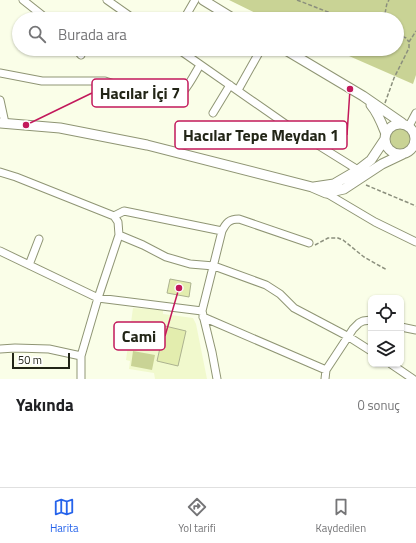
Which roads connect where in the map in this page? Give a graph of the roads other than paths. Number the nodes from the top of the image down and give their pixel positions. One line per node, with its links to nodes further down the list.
1 (23, 0): 5 (street)
2 (107, 0): 6 (street)
3 (196, 0): 7 (street)
4 (203, 0): 8 (street)
5 (38, 12)
6 (124, 12)
7 (188, 12)
8 (223, 12)
9 (188, 56): 12 (street)
10 (258, 56): 15 (street)
11 (296, 56): 16 (street)
12 (200, 65): 13 (street); 14 (street)
13 (0, 73)
14 (230, 85): 15 (street); 18 (street)
15 (238, 90): 24 (street)
16 (363, 96): 21 (street); 22 (street)
17 (0, 100): 20 (street)
18 (213, 112)
19 (416, 113): 21 (street)
20 (2, 123): 26 (street)
21 (409, 127): 22 (street); 23 (street)
22 (385, 136): 23 (street); 24 (street)
23 (409, 152): 27 (street)
24 (358, 170): 26 (street)
25 (0, 172): 28 (street)
26 (312, 187): 27 (street)
27 (326, 193): 32 (street)
28 (114, 216): 29 (street); 30 (street)
29 (222, 231): 33 (street); 36 (street)
30 (119, 235): 36 (street); 37 (street)
31 (39, 239): 35 (street)
32 (416, 242)
33 (309, 243)
34 (2, 254): 35 (street)
35 (29, 265): 37 (street)
36 (214, 266): 38 (street); 42 (street)
37 (98, 298): 38 (street); 45 (street)
38 (203, 314): 47 (street); 50 (street)
39 (368, 320): 42 (street)
40 (404, 328): 41 (street)
41 (416, 330)
42 (349, 337): 44 (street); 47 (street)
43 (0, 349): 45 (street)
44 (368, 349)
45 (81, 356): 49 (street)
46 (395, 367): 48 (street)
47 (326, 370): 51 (street)
48 (411, 378)
49 (80, 379)
50 (217, 379)
51 (325, 379)

